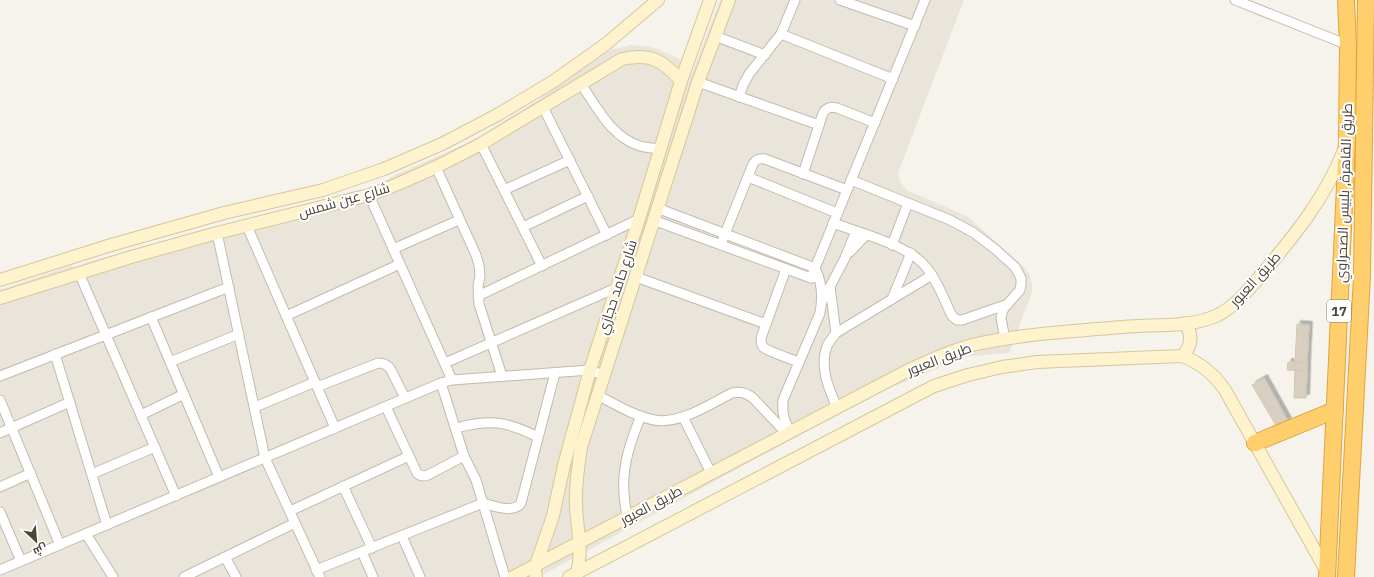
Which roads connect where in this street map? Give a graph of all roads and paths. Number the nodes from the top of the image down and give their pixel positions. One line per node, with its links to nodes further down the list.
1 (658, 0): 63 (street, شارع عين شمس)
2 (710, 0): 17 (street, شارع حامد حجازي)
3 (729, 0): 13 (street, شارع حامد حجازي)
4 (795, 0): 12 (street)
5 (840, 0): 10 (street)
6 (925, 0): 11 (street)
7 (1235, 0): 14 (street)
8 (1346, 0): 14 (highway, طريق القاهرة, بلبيس الصحراوي / 17)
9 (1368, 1): 22 (highway, طريق القاهرة, بلبيس الصحراوي / 17)
10 (863, 4): 11 (street)
11 (914, 26): 16 (street)
12 (781, 34): 15 (street); 16 (street)
13 (715, 36): 15 (street); 18 (street, شارع حامد حجازي)
14 (1348, 45): 25 (highway, طريق القاهرة, بلبيس الصحراوي / 17)
15 (766, 55): 20 (street)
16 (892, 79): 23 (street)
17 (681, 81): 19 (street, شارع عين شمس); 27 (street, شارع حامد حجازي)
18 (698, 82): 20 (street); 38 (street, شارع حامد حجازي)
19 (581, 84): 21 (street, شارع عين شمس); 27 (street)
20 (739, 97): 24 (street)
21 (544, 107): 26 (street, شارع عين شمس); 28 (street)
22 (1369, 122): 150 (highway, طريق القاهرة, بلبيس الصحراوي / 17)
23 (875, 123): 24 (street); 32 (street)
24 (819, 125): 30 (street)
25 (1347, 142): 74 (street, طريق العبور); 102 (highway, طريق القاهرة, بلبيس الصحراوي / 17)
26 (481, 144): 29 (street, شارع عين شمس); 33 (street)
27 (661, 149): 40 (street, شارع حامد حجازي)
28 (570, 160): 33 (street); 36 (street)
29 (436, 168): 35 (street, شارع عين شمس); 41 (street)
30 (803, 174): 31 (street); 34 (street)
31 (748, 177): 39 (street); 48 (street)
32 (851, 180): 34 (street); 37 (street)
33 (504, 190): 45 (street)
34 (847, 190): 39 (street)
35 (369, 195): 44 (street, شارع عين شمس); 53 (street)
36 (588, 196): 45 (street); 49 (street)
37 (908, 203): 52 (street); 71 (street)
38 (657, 208): 42 (street, شارع حامد حجازي); 48 (street)
39 (837, 213): 43 (street)
40 (639, 219): 49 (street); 66 (street, شارع حامد حجازي)
41 (459, 220): 53 (street); 67 (street)
42 (653, 220): 51 (street); 62 (street, شارع حامد حجازي)
43 (833, 223): 46 (street); 60 (street)
44 (247, 226): 47 (street, شارع عين شمس); 72 (street)
45 (523, 227): 57 (street)
46 (856, 231): 50 (street); 55 (street)
47 (217, 233): 59 (street, شارع عين شمس); 65 (street)
48 (725, 233): 51 (street); 60 (street)
49 (607, 235): 57 (street)
50 (866, 235): 52 (street); 55 (street)
51 (721, 244): 58 (street)
52 (892, 245): 54 (street)
53 (393, 249): 56 (street)
54 (911, 253): 61 (street); 69 (street)
55 (845, 258): 64 (street)
56 (400, 264): 72 (street); 85 (street)
57 (542, 266): 67 (street)
58 (786, 269): 60 (street); 75 (street)
59 (79, 273): 68 (street, شارع عين شمس); 78 (street)
60 (815, 274): 70 (street)
61 (932, 275): 69 (street); 71 (street)
62 (636, 277): 75 (street); 88 (street, شارع حامد حجازي)
63 (0, 280)
64 (830, 287): 70 (street); 76 (street)
65 (229, 288): 73 (street); 77 (street)
66 (616, 288): 80 (street); 86 (street, شارع حامد حجازي)
67 (478, 296): 80 (street)
68 (0, 298)
69 (892, 299): 76 (street)
70 (822, 302): 84 (street)
71 (1008, 304): 79 (street)
72 (286, 316): 93 (street)
73 (151, 318): 78 (street); 83 (street)
74 (1185, 323): 79 (street, طريق العبور); 82 (street)
75 (766, 324): 84 (street)
76 (836, 333): 101 (street)
77 (239, 334): 83 (street); 99 (street)
78 (106, 335): 81 (street); 103 (street)
79 (1005, 339): 101 (street, طريق العبور)
80 (492, 342): 85 (street); 90 (street)
81 (56, 354): 89 (street); 98 (street)
82 (1182, 356): 112 (street, طريق العبور); 142 (street, طريق العبور)
83 (170, 362): 94 (street)
84 (799, 362): 110 (street)
85 (444, 363): 91 (street)
86 (590, 370): 87 (street); 88 (street); 139 (street, شارع حامد حجازي)
87 (555, 373): 90 (street); 111 (street)
88 (603, 375): 95 (street, شارع حامد حجازي)
89 (0, 376)
90 (502, 376): 91 (street)
91 (452, 380): 92 (street)
92 (441, 383): 96 (street); 108 (street)
93 (316, 384): 96 (street); 99 (street); 107 (street)
94 (184, 394): 103 (street); 120 (street)
95 (597, 395): 104 (street); 132 (street, شارع حامد حجازي)
96 (405, 398): 100 (street)
97 (0, 400): 106 (street)
98 (70, 402): 106 (street); 119 (street)
99 (255, 407): 116 (street)
100 (386, 407): 107 (street); 114 (street)
101 (837, 408): 110 (street, طريق العبور)
102 (1335, 410): 112 (highway); 141 (highway, طريق القاهرة, بلبيس الصحراوي / 17)
103 (141, 415): 113 (street)
104 (641, 416): 105 (street); 126 (street)
105 (683, 417): 110 (street); 118 (street)
106 (12, 428): 109 (street); 117 (street)
107 (335, 428): 116 (street)
108 (456, 428): 111 (street); 115 (street)
109 (0, 433)
110 (788, 433): 118 (street, طريق العبور)
111 (538, 437): 124 (street)
112 (1255, 443): 141 (street, طريق العبور)
113 (154, 447): 119 (street); 123 (street)
114 (409, 456): 115 (street); 121 (street)
115 (464, 456): 124 (street)
116 (265, 458): 120 (street); 125 (street)
117 (31, 473): 122 (street); 133 (street)
118 (711, 473): 126 (street, طريق العبور)
119 (92, 474): 129 (street)
120 (220, 477): 123 (street)
121 (343, 486): 125 (street); 134 (street)
122 (0, 487)
123 (176, 496): 129 (street)
124 (483, 504): 131 (street); 148 (street)
125 (290, 511): 128 (street)
126 (627, 517): 132 (street, طريق العبور)
127 (1, 518): 137 (street)
128 (295, 523): 136 (street); 140 (street)
129 (107, 525): 130 (street)
130 (86, 534): 133 (street); 143 (street)
131 (402, 536): 134 (street); 147 (street)
132 (580, 542): 139 (street, طريق العبور); 142 (street, شارع حامد حجازي)
133 (60, 545): 137 (street)
134 (372, 548): 135 (street)
135 (362, 552): 140 (street); 146 (street)
136 (225, 557): 144 (street); 145 (street)
137 (22, 561): 138 (street)
138 (0, 570)
139 (536, 571): 149 (street, طريق العبور)
140 (318, 574)
141 (1327, 574)
142 (573, 575)
143 (113, 577)
144 (184, 577)
145 (236, 577)
146 (373, 577)
147 (420, 577)
148 (505, 577)
149 (513, 577)
150 (1346, 577)

